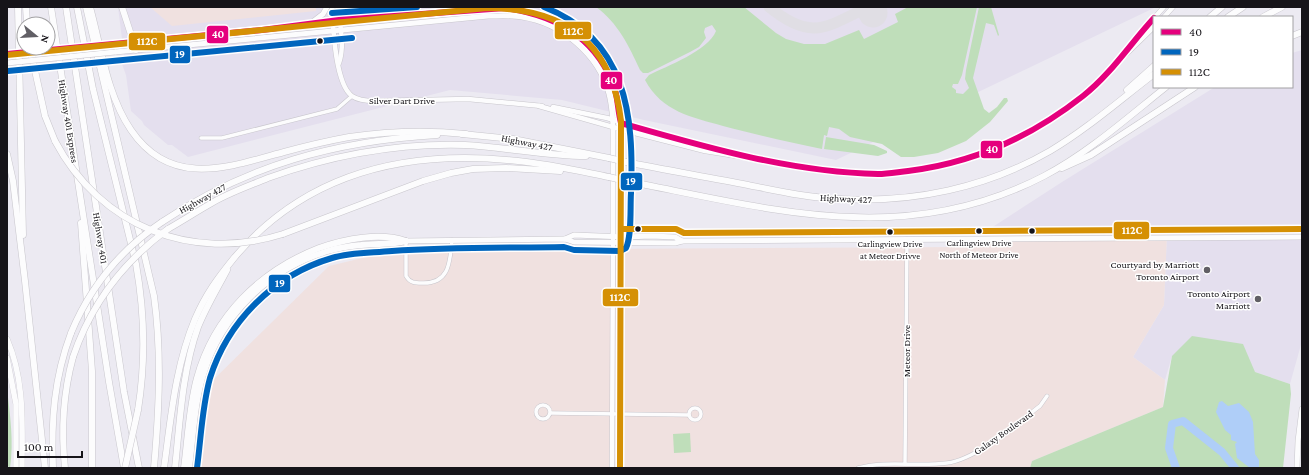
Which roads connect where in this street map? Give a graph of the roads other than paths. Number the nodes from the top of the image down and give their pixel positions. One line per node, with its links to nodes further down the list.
1 (18, 7): 63 (highway)
2 (51, 7): 55 (highway, Highway 401 Express)
3 (66, 7): 81 (highway, Highway 401)
4 (77, 7): 80 (highway, bridge)
5 (86, 7): 82 (highway)
6 (90, 7): 48 (highway)
7 (122, 7): 30 (highway)
8 (327, 7): 24 (main road)
9 (332, 7): 23 (street)
10 (338, 7): 22 (street)
11 (1164, 7): 16 (street, Silver Dart Drive)
12 (1173, 7): 17 (street)
13 (1222, 7): 18 (highway)
14 (1243, 7): 19 (highway)
15 (1282, 7): 20 (highway)
16 (1155, 16)
17 (1165, 16)
18 (1211, 16)
19 (1230, 16)
20 (1265, 16)
21 (1153, 18): 36 (street, Silver Dart Drive)
22 (339, 20): 23 (main road); 27 (street); 45 (main road)
23 (333, 21): 24 (main road); 26 (street)
24 (310, 25): 30 (main road)
25 (1153, 28): 36 (street, Silver Dart Drive)
26 (334, 31): 27 (main road); 31 (main road); 35 (street)
27 (341, 31): 35 (street); 43 (main road)
28 (1302, 32): 29 (highway)
29 (1293, 36)
30 (133, 42): 31 (highway); 32 (main road, bridge)
31 (136, 50): 34 (main road, bridge)
32 (7, 54)
33 (32, 56): 53 (highway, bridge)
34 (7, 63)
35 (339, 63): 41 (street)
36 (1115, 65): 50 (street, Silver Dart Drive)
37 (1153, 67): 44 (highway)
38 (1153, 75): 44 (highway, Highway 427)
39 (1165, 88): 54 (highway, Highway 427)
40 (1193, 88): 54 (highway)
41 (352, 96): 42 (street, Silver Dart Drive); 49 (street)
42 (539, 106): 43 (street, Silver Dart Drive); 46 (street, Silver Dart Drive)
43 (612, 120): 45 (street, Silver Dart Drive); 46 (main road)
44 (1093, 121): 52 (highway, Highway 427, bridge)
45 (621, 123): 47 (main road); 50 (street, Silver Dart Drive)
46 (613, 127): 47 (street, Silver Dart Drive); 60 (main road)
47 (622, 129): 50 (street, Silver Dart Drive); 61 (main road)
48 (466, 134): 52 (highway, Highway 427); 77 (highway, Highway 427, bridge)
49 (202, 138)
50 (727, 153)
51 (7, 154): 63 (highway)
52 (606, 158): 78 (highway, bridge)
53 (592, 174): 54 (highway, Highway 427, bridge); 62 (highway, Highway 427)
54 (1044, 176)
55 (80, 187): 79 (highway); 80 (highway, Highway 401)
56 (1302, 237): 57 (main road)
57 (907, 239): 61 (main road); 72 (street, Meteor Drive)
58 (406, 240): 59 (main road); 59 (street); 85 (highway); 86 (highway)
59 (452, 240): 60 (main road)
60 (613, 240): 61 (main road); 69 (street)
61 (620, 240): 70 (street)
62 (233, 260): 83 (highway, Highway 427); 84 (highway)
63 (25, 281): 76 (highway)
64 (7, 339): 75 (main road)
65 (7, 358): 74 (main road)
66 (1046, 396): 72 (street, Galaxy Boulevard)
67 (1302, 409): 73 (main road)
68 (551, 412): 68 (street); 69 (street)
69 (612, 413): 70 (street); 87 (street)
70 (620, 413): 71 (street); 88 (street)
71 (689, 415)
72 (905, 464): 89 (street, Galaxy Boulevard)
73 (1297, 467)
74 (16, 468)
75 (22, 468)
76 (45, 468)
77 (53, 468)
78 (65, 468)
79 (92, 468)
80 (124, 468)
81 (138, 468)
82 (154, 468)
83 (164, 468)
84 (175, 468)
85 (184, 468)
86 (189, 468)
87 (612, 468)
88 (621, 468)
89 (858, 468)

